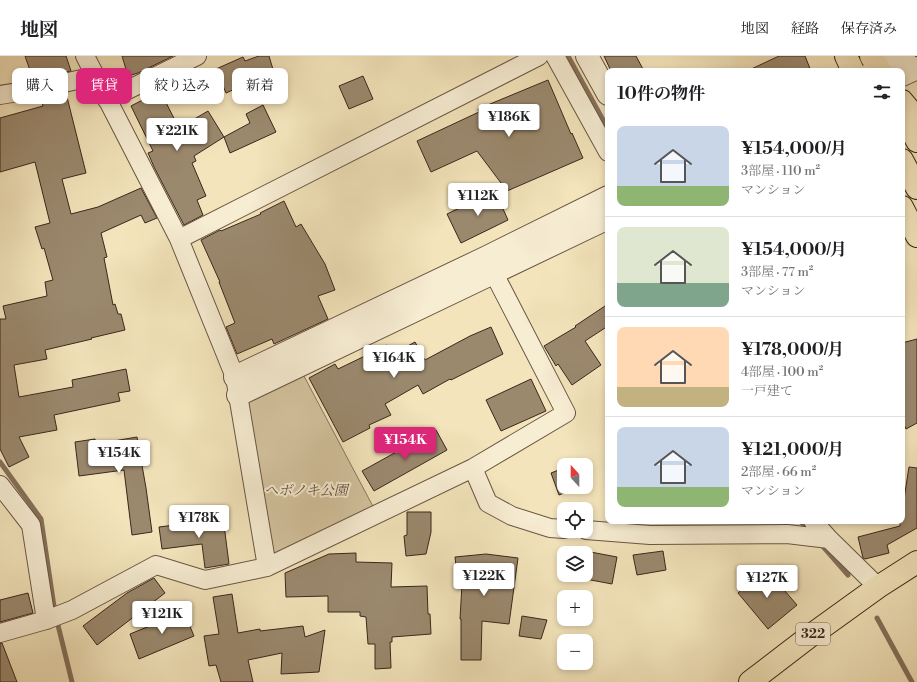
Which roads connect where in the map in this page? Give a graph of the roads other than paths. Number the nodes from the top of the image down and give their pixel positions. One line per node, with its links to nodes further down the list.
1 (86, 56): 9 (street)
2 (197, 56): 14 (street)
3 (539, 56): 29 (street)
4 (555, 56): 22 (street)
5 (587, 56): 15 (street)
6 (846, 56): 10 (main road)
7 (904, 56): 8 (street)
8 (876, 67)
9 (91, 68)
10 (852, 68)
11 (917, 68): 12 (street)
12 (905, 74)
13 (76, 80): 16 (street)
14 (132, 88)
15 (605, 89)
16 (0, 95)
17 (109, 104): 29 (street)
18 (905, 105): 20 (main road)
19 (905, 118): 21 (main road)
20 (917, 119)
21 (917, 141)
22 (605, 147)
23 (905, 166): 24 (main road)
24 (917, 188)
25 (605, 199): 30 (street)
26 (905, 213): 28 (main road)
27 (605, 219): 30 (street)
28 (917, 236)
29 (179, 239): 31 (street)
30 (489, 266): 31 (street); 32 (street)
31 (236, 386): 40 (street)
32 (473, 468): 35 (street); 40 (street)
33 (0, 485): 42 (street)
34 (816, 524): 38 (street)
35 (557, 528)
36 (783, 528): 37 (street); 38 (street)
37 (593, 531)
38 (828, 539): 41 (street)
39 (917, 562): 41 (main road, 322)
40 (266, 567): 42 (street)
41 (878, 587): 44 (main road, 322)
42 (46, 620): 43 (street)
43 (0, 633)
44 (750, 682)

